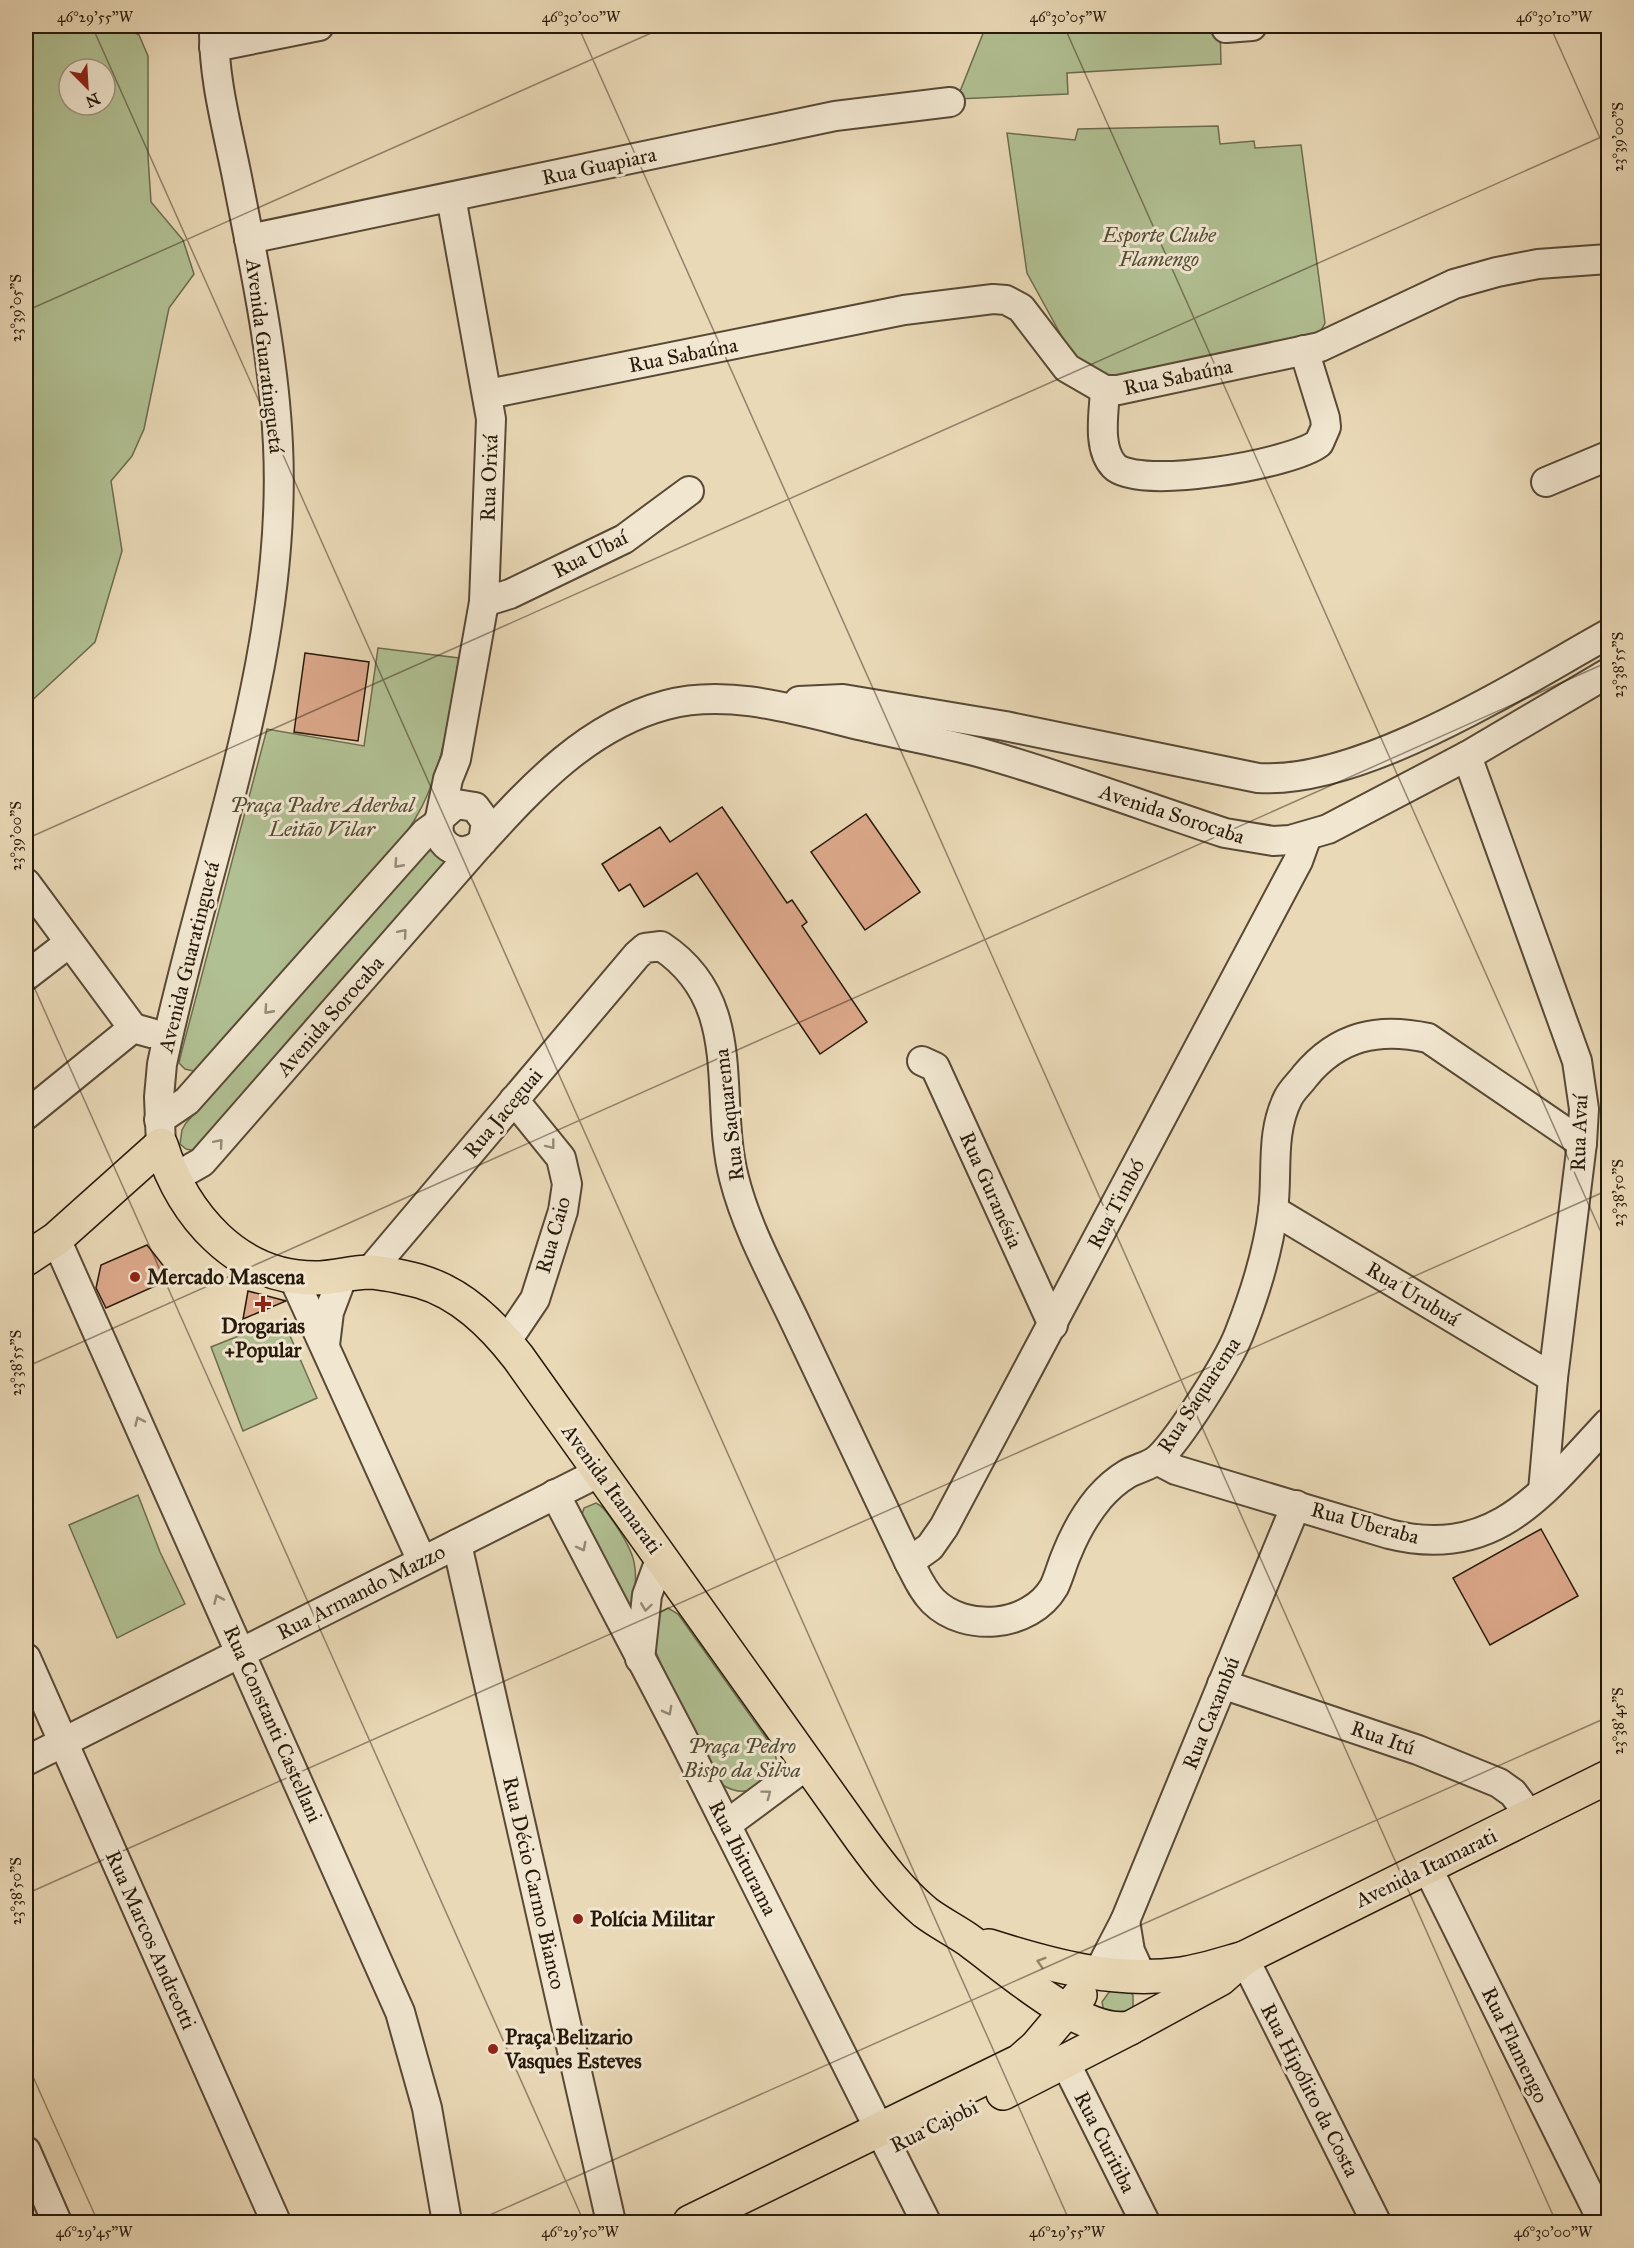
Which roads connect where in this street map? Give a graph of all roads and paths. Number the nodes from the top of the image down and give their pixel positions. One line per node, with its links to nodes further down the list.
1 (319, 26): 2 (street)
2 (214, 36): 5 (street, Avenida Guaratinguetá)
3 (950, 102): 4 (street, Rua Guapiara)
4 (451, 197): 5 (street, Rua Guapiara); 9 (street, Rua Orixá)
5 (249, 240): 29 (street, Avenida Guaratinguetá)
6 (1608, 259): 7 (street, Rua Sabaúna)
7 (1304, 350): 8 (street, Rua Sabaúna); 8 (street)
8 (1105, 390): 9 (street, Rua Sabaúna)
9 (488, 394): 13 (street, Rua Orixá)
10 (1608, 456): 11 (street)
11 (1546, 482)
12 (688, 491): 13 (street, Rua Ubaí)
13 (484, 602): 18 (street, Rua Orixá)
14 (1608, 634): 16 (street, Avenida Sorocaba)
15 (1608, 673): 17 (street, Avenida Sorocaba)
16 (777, 706): 19 (street, Avenida Sorocaba); 22 (street, Avenida Sorocaba)
17 (1467, 756): 22 (street, Avenida Sorocaba); 34 (street, Rua Avaí)
18 (456, 759): 20 (street, Rua Orixá); 21 (street, Rua Orixá)
19 (530, 792): 20 (street, Avenida Sorocaba); 23 (street, Avenida Sorocaba)
20 (472, 806): 21 (street); 23 (street)
21 (439, 820): 23 (street); 33 (street, one-way to 33)
22 (1307, 836): 41 (street, Rua Timbó)
23 (481, 843): 35 (street, Avenida Sorocaba, one-way to 23)
24 (26, 883): 25 (street)
25 (69, 943): 27 (street); 28 (street)
26 (637, 955): 31 (street, Rua Jaceguai); 54 (street, Rua Saquarema)
27 (26, 976)
28 (133, 1028): 29 (street); 32 (street)
29 (167, 1038): 33 (street, Avenida Guaratinguetá)
30 (922, 1061): 41 (street, Rua Guranésia)
31 (514, 1100): 39 (street, Rua Jaceguai); 42 (street, Rua Caio, one-way to 42)
32 (26, 1115)
33 (160, 1133): 35 (main road, Avenida Guaratinguetá); 37 (main road)
34 (1582, 1143): 36 (street, Rua Saquarema); 44 (street, Rua Avaí)
35 (174, 1178): 40 (main road, Avenida Itamarati)
36 (1273, 1210): 44 (street, Rua Urubuá); 46 (street, Rua Saquarema)
37 (56, 1239): 38 (main road); 55 (street, Rua Constanti Castellani, one-way to 37)
38 (26, 1259)
39 (356, 1274): 40 (main road, Avenida Itamarati); 42 (main road, Avenida Itamarati); 43 (street, Rua Jaceguai)
40 (293, 1277): 43 (street)
41 (1053, 1325): 54 (street, Rua Timbó)
42 (506, 1342): 47 (main road, Avenida Itamarati)
43 (325, 1345): 53 (street)
44 (1553, 1378): 48 (street, Rua Avaí)
45 (1608, 1423): 48 (street, Rua Uberaba)
46 (1157, 1460): 50 (street, Rua Uberaba); 54 (street, Rua Saquarema)
47 (600, 1472): 49 (street, Rua Armando Mazzo); 52 (main road, Avenida Itamarati)
48 (1544, 1491): 50 (street, Rua Uberaba)
49 (555, 1494): 51 (street, Rua Armando Mazzo); 57 (street, Rua Ibiturama, one-way to 57)
50 (1296, 1504): 58 (street, Rua Caxambú)
51 (457, 1544): 53 (street, Rua Armando Mazzo); 80 (street, Rua Décio Carmo Bianco)
52 (661, 1557): 57 (street, one-way to 57); 61 (main road, Avenida Itamarati)
53 (422, 1561): 55 (street, Rua Armando Mazzo)
54 (909, 1562)
55 (242, 1652): 59 (street, Rua Armando Mazzo); 79 (street, Rua Constanti Castellani)
56 (26, 1658): 59 (street, Rua Marcos Andreotti)
57 (640, 1659): 64 (street, Rua Ibiturama, one-way to 64)
58 (1222, 1684): 63 (street, Rua Itú); 66 (street, Rua Caxambú)
59 (63, 1742): 60 (street, Rua Armando Mazzo); 78 (street, Rua Marcos Andreotti)
60 (26, 1761)
61 (808, 1764): 64 (street, one-way to 61); 67 (main road, Avenida Itamarati)
62 (1608, 1779): 63 (main road, Avenida Itamarati)
63 (1530, 1816): 65 (main road, Avenida Itamarati)
64 (726, 1825): 74 (street, Rua Ibiturama)
65 (1427, 1867): 68 (main road, Avenida Itamarati); 85 (street, Rua Flamengo)
66 (1125, 1921): 69 (street, Rua Caxambú); 70 (street)
67 (967, 1940): 69 (main road, Avenida Itamarati, one-way to 67); 71 (main road, Avenida Itamarati)
68 (1244, 1959): 70 (main road, Avenida Itamarati); 72 (main road, Avenida Itamarati); 84 (street, Rua Hipólito da Costa)
69 (1098, 1973): 70 (main road, Avenida Itamarati); 71 (main road, Rua Cajobi)
70 (1140, 1975): 72 (main road)
71 (1070, 2020): 72 (main road, Avenida Itamarati); 73 (main road); 74 (main road, Rua Cajobi)
72 (1136, 2025): 73 (main road, Rua Cajobi)
73 (1065, 2062): 74 (main road, Rua Cajobi); 83 (street, Rua Curitiba)
74 (884, 2139): 76 (main road, Rua Cajobi); 82 (street, Rua Ibiturama)
75 (26, 2151): 77 (street)
76 (731, 2217): 81 (main road, Rua Cajobi)
77 (57, 2223)
78 (276, 2223)
79 (447, 2223)
80 (612, 2223)
81 (690, 2223)
82 (926, 2223)
83 (1145, 2223)
84 (1376, 2223)
85 (1603, 2223)

